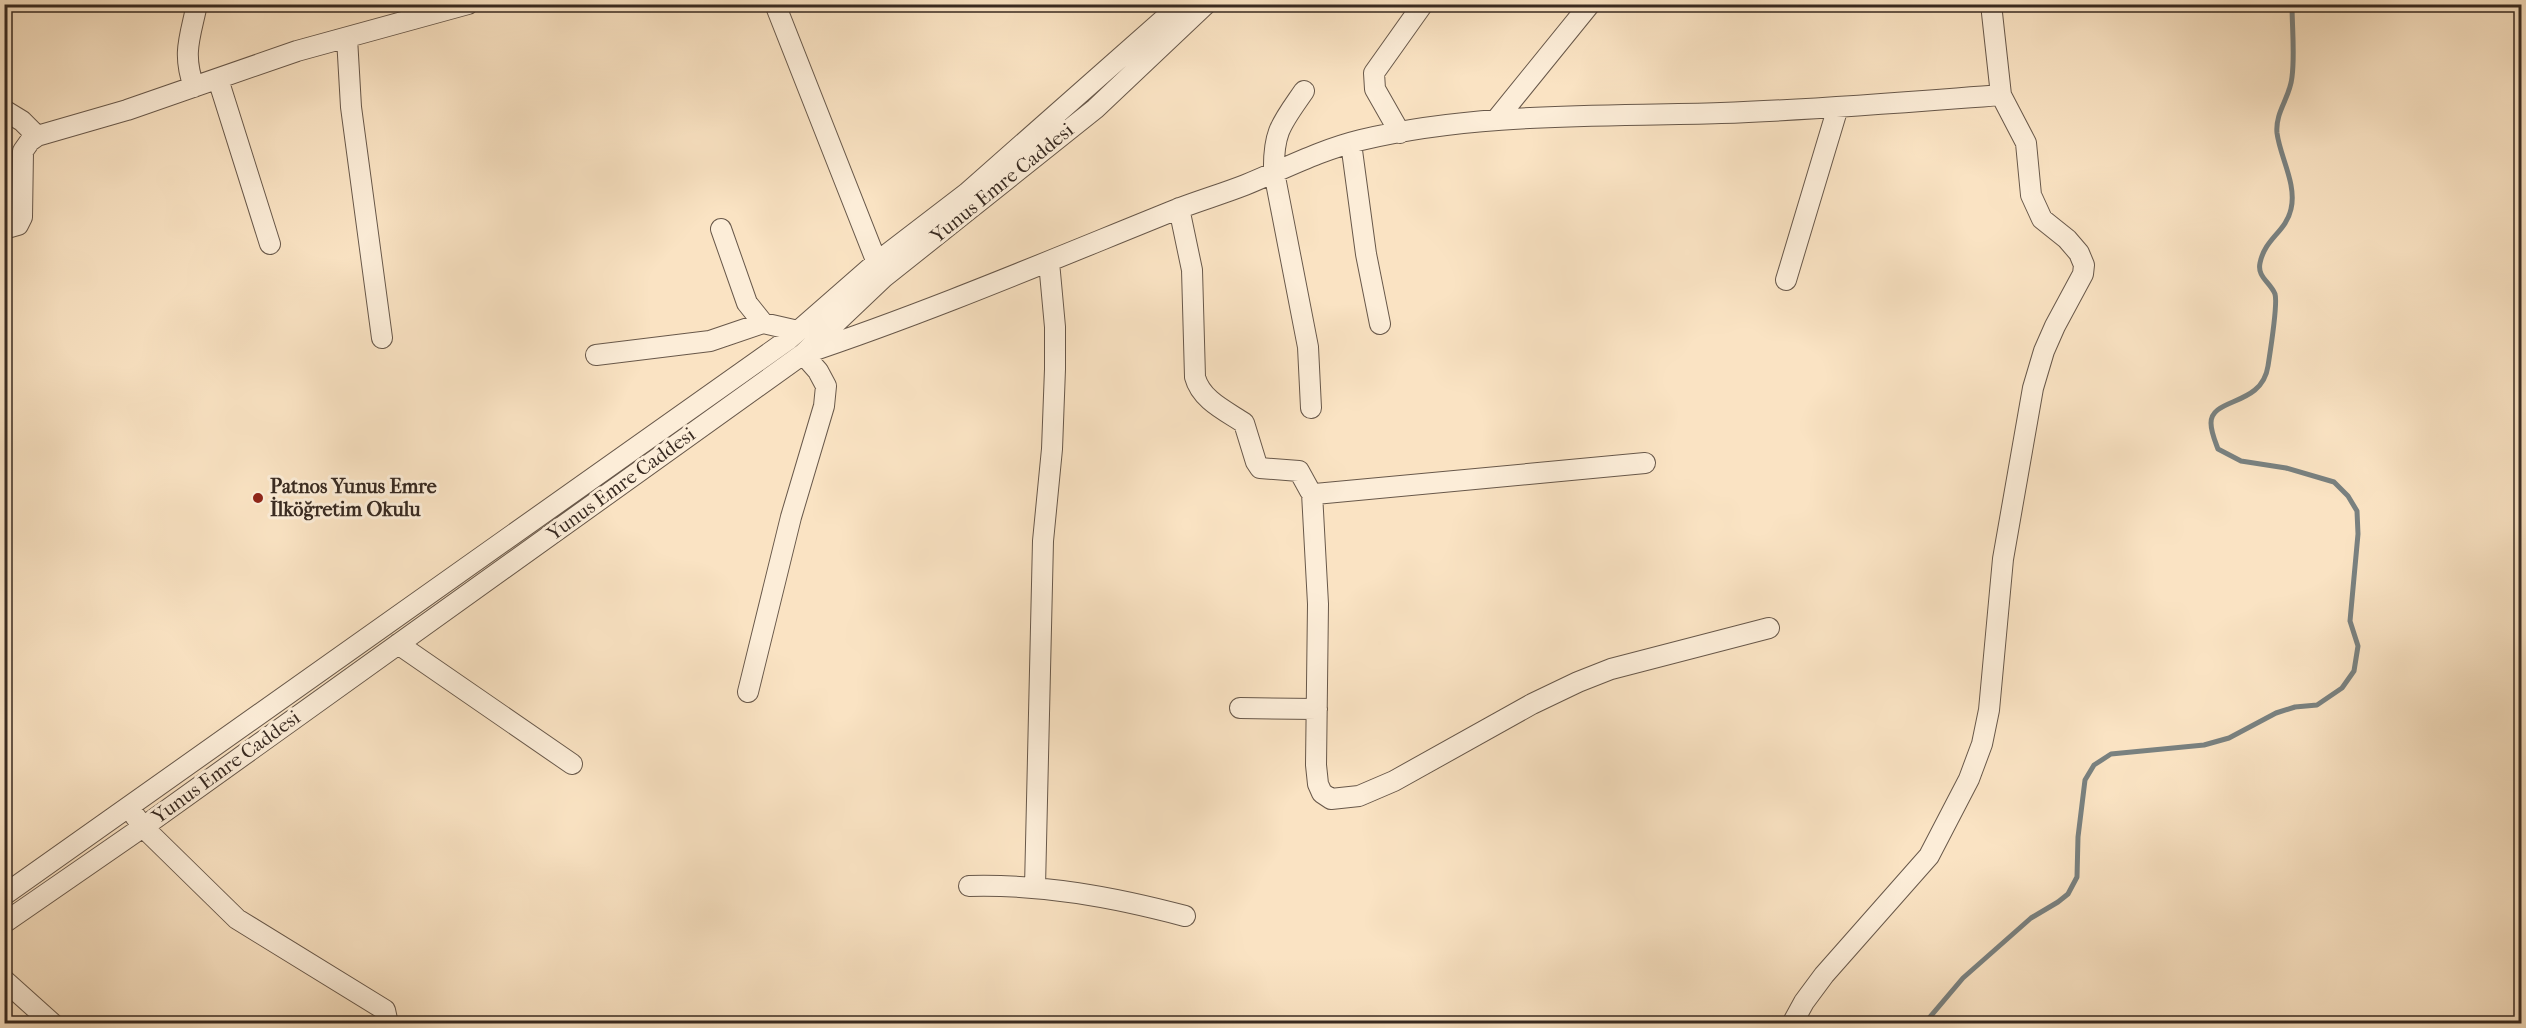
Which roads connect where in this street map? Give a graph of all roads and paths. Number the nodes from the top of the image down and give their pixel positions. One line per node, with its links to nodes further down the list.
1 (197, 4): 11 (street)
2 (468, 4): 9 (street)
3 (775, 4): 26 (street)
4 (1181, 4): 26 (street, Yunus Emre Caddesi)
5 (1206, 4): 26 (street, Yunus Emre Caddesi)
6 (1423, 4): 17 (street)
7 (1590, 4): 16 (street)
8 (1991, 4): 13 (street)
9 (347, 38): 10 (street); 31 (street)
10 (218, 79): 11 (street); 24 (street)
11 (194, 87): 18 (street)
12 (1304, 91): 20 (street)
13 (2001, 95): 14 (street); 53 (street)
14 (1838, 107): 16 (street); 27 (street)
15 (4, 110): 18 (street)
16 (1496, 120): 17 (street)
17 (1400, 133): 19 (street)
18 (38, 136): 22 (street)
19 (1351, 143): 20 (street); 29 (street)
20 (1274, 172): 21 (street); 34 (street)
21 (1179, 208): 25 (street); 36 (street)
22 (4, 229)
23 (721, 229): 28 (street)
24 (270, 244)
25 (1049, 262): 32 (street); 46 (street)
26 (880, 270): 30 (street, Yunus Emre Caddesi); 32 (street, Yunus Emre Caddesi)
27 (1786, 280)
28 (763, 323): 30 (street); 33 (street)
29 (1380, 324)
30 (798, 331): 43 (street, Yunus Emre Caddesi)
31 (382, 338)
32 (803, 354): 38 (street, Yunus Emre Caddesi); 39 (street)
33 (596, 355)
34 (1311, 408)
35 (1645, 463): 36 (street)
36 (1312, 493): 41 (street)
37 (1769, 628): 41 (street)
38 (398, 644): 42 (street); 44 (street, Yunus Emre Caddesi)
39 (748, 692)
40 (1240, 708): 41 (street)
41 (1317, 709)
42 (572, 764)
43 (129, 807): 44 (street); 47 (street, Yunus Emre Caddesi)
44 (143, 827): 49 (street, Yunus Emre Caddesi); 52 (street)
45 (969, 886): 46 (street)
46 (1035, 887): 48 (street)
47 (4, 895)
48 (1185, 916)
49 (4, 923)
50 (4, 980): 51 (street)
51 (53, 1023)
52 (388, 1023)
53 (1792, 1023)

